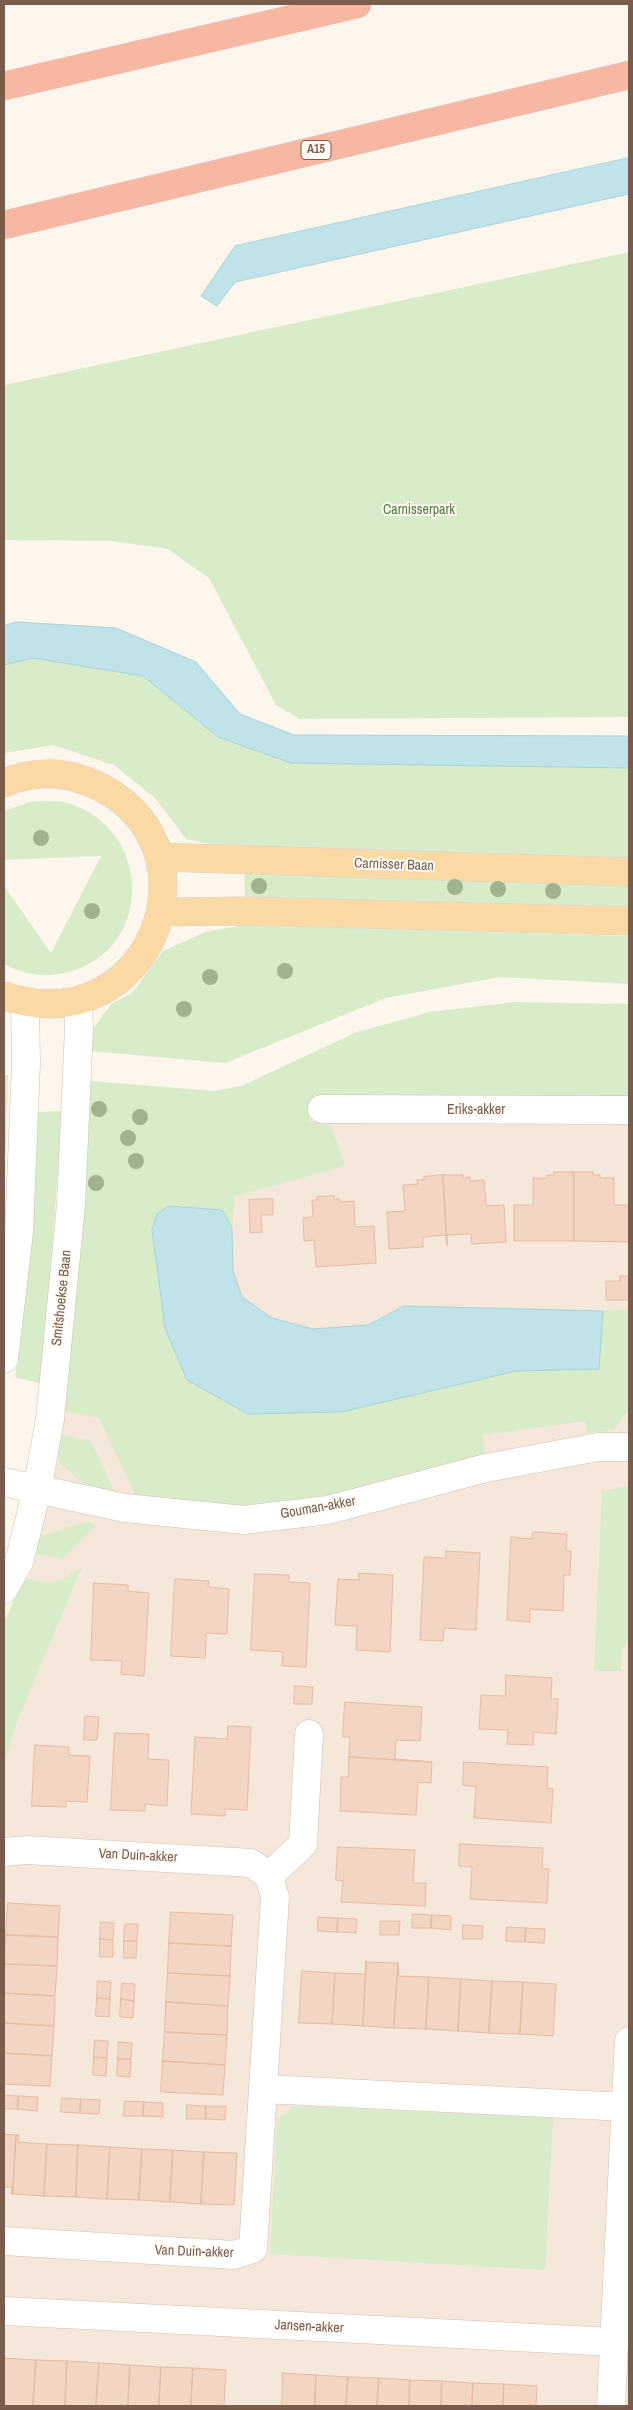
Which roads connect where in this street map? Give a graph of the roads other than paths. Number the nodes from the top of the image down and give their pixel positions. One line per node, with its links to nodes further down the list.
1 (357, 4): 3 (highway)
2 (629, 75): 4 (highway, A15)
3 (4, 86)
4 (4, 225)
5 (4, 783): 6 (main road)
6 (159, 857): 7 (main road, Carnisser Baan); 8 (main road)
7 (629, 872)
8 (161, 912): 9 (main road); 11 (main road)
9 (629, 921)
10 (14, 1000): 11 (main road); 14 (street)
11 (78, 1001): 17 (street, Smitshoekse Baan)
12 (322, 1109): 13 (street, Eriks-akker)
13 (629, 1110)
14 (4, 1359)
15 (629, 1447): 17 (street, Gouman-akker)
16 (4, 1482): 17 (street, Gouman-akker)
17 (37, 1490): 18 (street, Smitshoekse Baan)
18 (4, 1589)
19 (309, 1734): 21 (street)
20 (4, 1852): 21 (street, Van Duin-akker)
21 (269, 1876): 23 (street, Van Duin-akker)
22 (629, 2041): 24 (street)
23 (264, 2089): 24 (street); 25 (street, Van Duin-akker)
24 (626, 2107): 27 (street)
25 (4, 2241)
26 (4, 2311): 27 (street, Jansen-akker)
27 (614, 2342): 28 (street)
28 (611, 2406)

